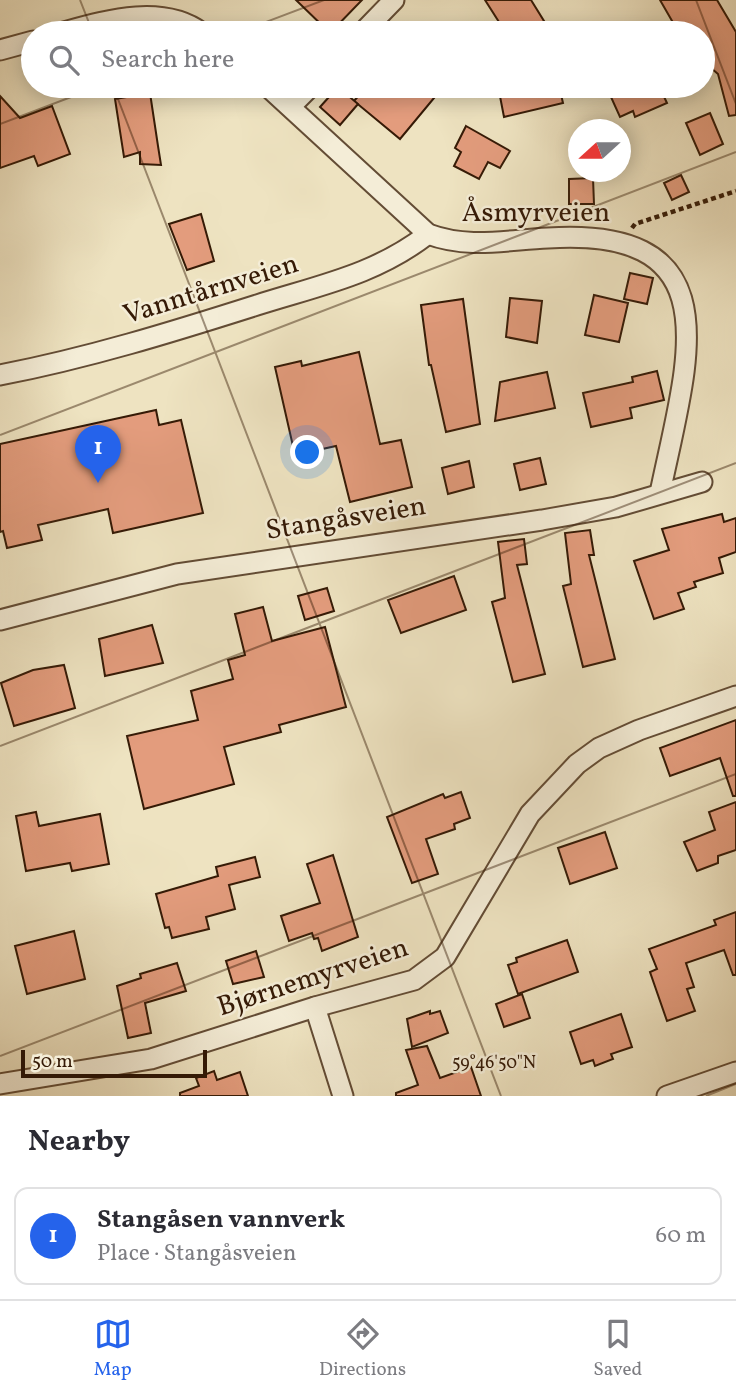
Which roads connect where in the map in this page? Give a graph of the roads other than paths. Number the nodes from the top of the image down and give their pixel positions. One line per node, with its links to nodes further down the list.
1 (394, 0): 4 (street)
2 (105, 21): 3 (street)
3 (177, 21)
4 (374, 21)
5 (21, 44): 6 (street)
6 (0, 50)
7 (281, 98): 9 (street, Åsmyrveien)
8 (299, 98): 9 (street)
9 (291, 106): 10 (street, Åsmyrveien)
10 (428, 233): 11 (street, Vanntårnveien); 13 (street, Åsmyrveien)
11 (0, 375)
12 (702, 482): 13 (street, Stangåsveien)
13 (660, 494): 14 (street, Stangåsveien)
14 (0, 620)
15 (736, 696): 16 (street, Bjørnemyrveien)
16 (315, 1007): 18 (street, Bjørnemyrveien); 19 (street)
17 (736, 1072): 20 (street)
18 (0, 1084)
19 (342, 1096)
20 (667, 1096)

